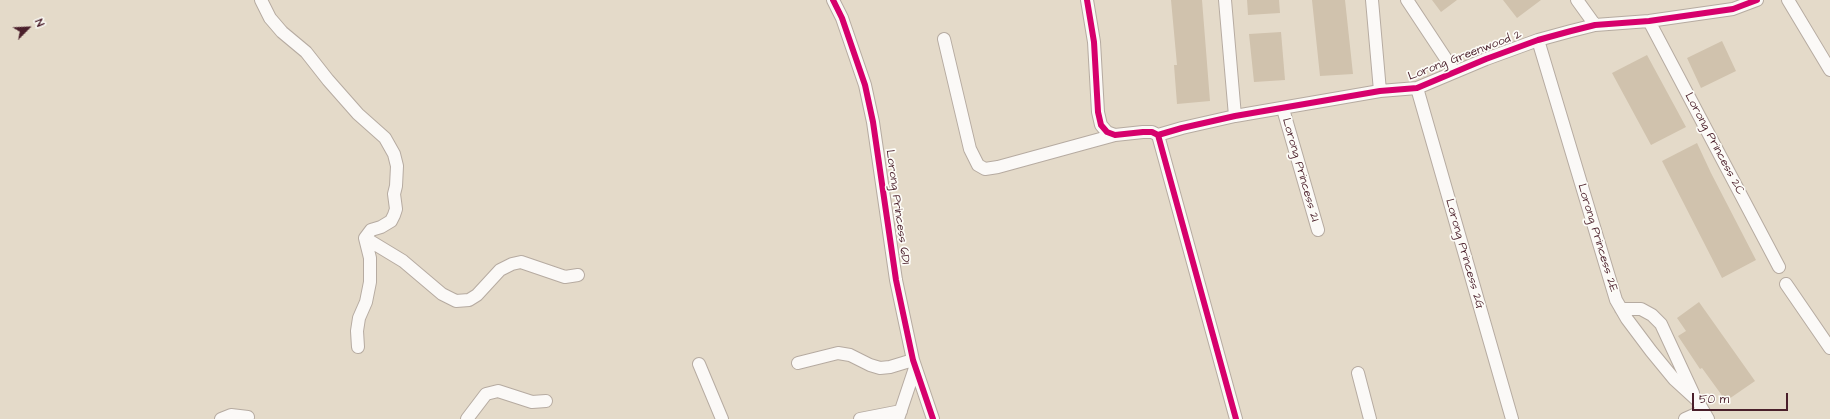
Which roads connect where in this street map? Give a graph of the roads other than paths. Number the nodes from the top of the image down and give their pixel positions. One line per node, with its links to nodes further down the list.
1 (261, 0): 23 (street)
2 (833, 0): 32 (street, Lorong Princess 6D1)
3 (1086, 0): 20 (street)
4 (1225, 0): 19 (street)
5 (1372, 0): 17 (street)
6 (1407, 0): 15 (street)
7 (1577, 0): 11 (street)
8 (1757, 0): 10 (street, Lorong Greenwood 2)
9 (1788, 0): 14 (street)
10 (1649, 21): 11 (street, Lorong Greenwood 2); 24 (street, Lorong Princess 2C)
11 (1595, 25): 13 (street, Lorong Greenwood 2)
12 (944, 40): 20 (street)
13 (1538, 40): 15 (street, Lorong Greenwood 2); 27 (street, Lorong Princess 2E)
14 (1830, 70)
15 (1454, 72): 16 (street, Lorong Greenwood 2)
16 (1417, 88): 17 (street, Lorong Greenwood 2); 46 (street, Lorong Princess 2G)
17 (1380, 91): 18 (street, Lorong Greenwood 2)
18 (1283, 109): 19 (street, Lorong Greenwood 2); 22 (street, Lorong Princess 2I)
19 (1235, 116): 21 (street, Lorong Greenwood 2)
20 (1115, 135): 21 (street)
21 (1158, 136): 44 (street)
22 (1318, 230)
23 (365, 238): 25 (street); 28 (street)
24 (1779, 267)
25 (578, 275)
26 (1786, 284): 29 (street)
27 (1621, 309): 34 (street, Lorong Princess 2E); 34 (street)
28 (358, 347)
29 (1830, 348)
30 (798, 363): 32 (street)
31 (699, 364): 41 (street)
32 (914, 364): 36 (street); 43 (street, Lorong Princess 6D1)
33 (1358, 373): 45 (street)
34 (1697, 400): 37 (street, Lorong Princess 2E)
35 (546, 401): 40 (street)
36 (899, 415): 42 (street)
37 (1705, 415): 47 (street)
38 (248, 417): 39 (street)
39 (221, 419)
40 (467, 419)
41 (722, 419)
42 (860, 419)
43 (933, 419)
44 (1236, 419)
45 (1370, 419)
46 (1512, 419)
47 (1685, 419)

